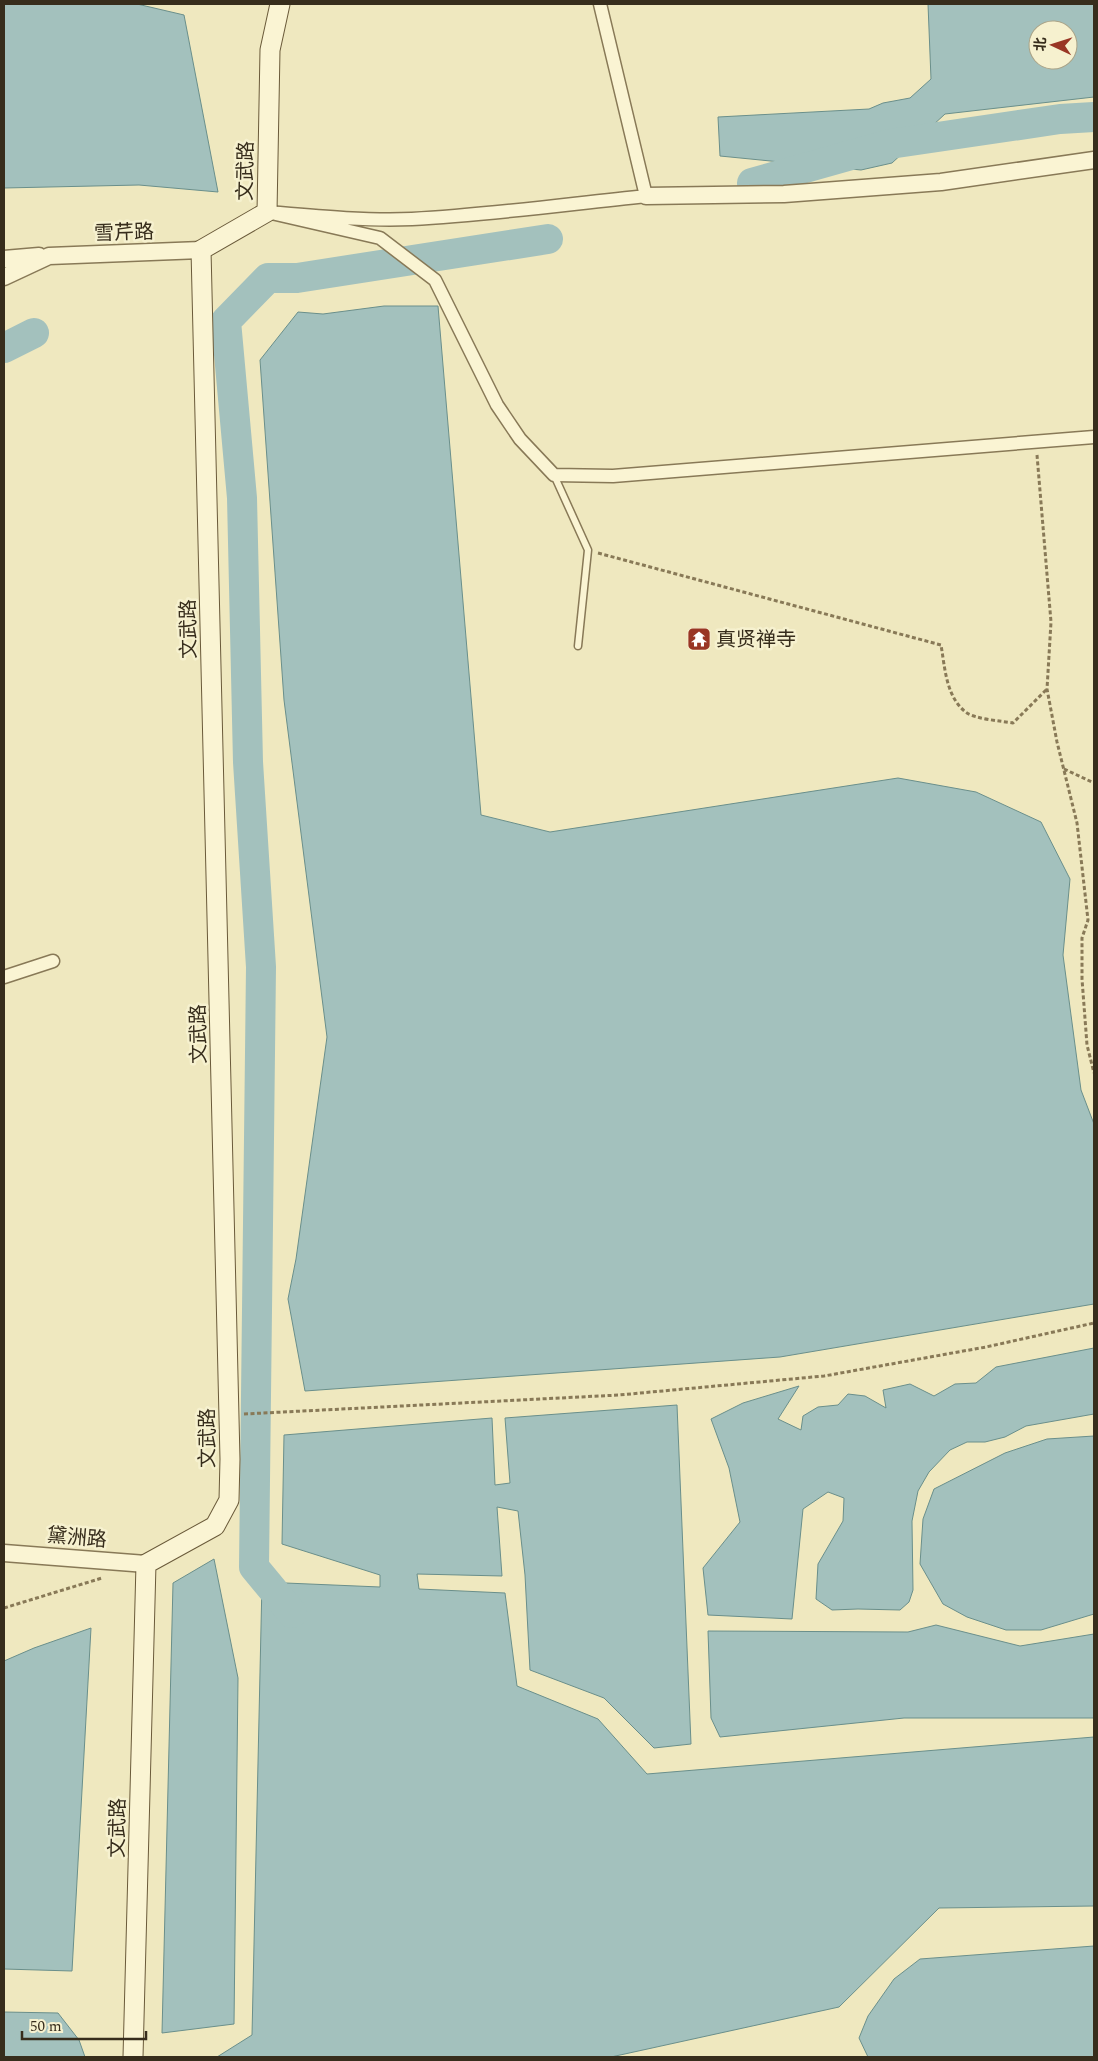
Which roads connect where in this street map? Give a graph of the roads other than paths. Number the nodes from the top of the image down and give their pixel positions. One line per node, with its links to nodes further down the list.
1 (280, 4): 5 (main road, 文武路)
2 (600, 4): 4 (street)
3 (1094, 160): 4 (street)
4 (646, 196): 5 (street)
5 (267, 212): 6 (main road, 文武路); 11 (street)
6 (201, 250): 7 (street, 雪芹路); 16 (main road, 文武路)
7 (49, 256): 8 (street, 雪芹路); 9 (street, 雪芹路)
8 (4, 259)
9 (4, 277)
10 (1094, 437): 11 (street)
11 (554, 475): 12 (lane)
12 (578, 646)
13 (53, 961): 14 (street)
14 (4, 977)
15 (4, 1552): 16 (street, 黛洲路)
16 (146, 1564): 17 (main road, 文武路)
17 (133, 2057)

